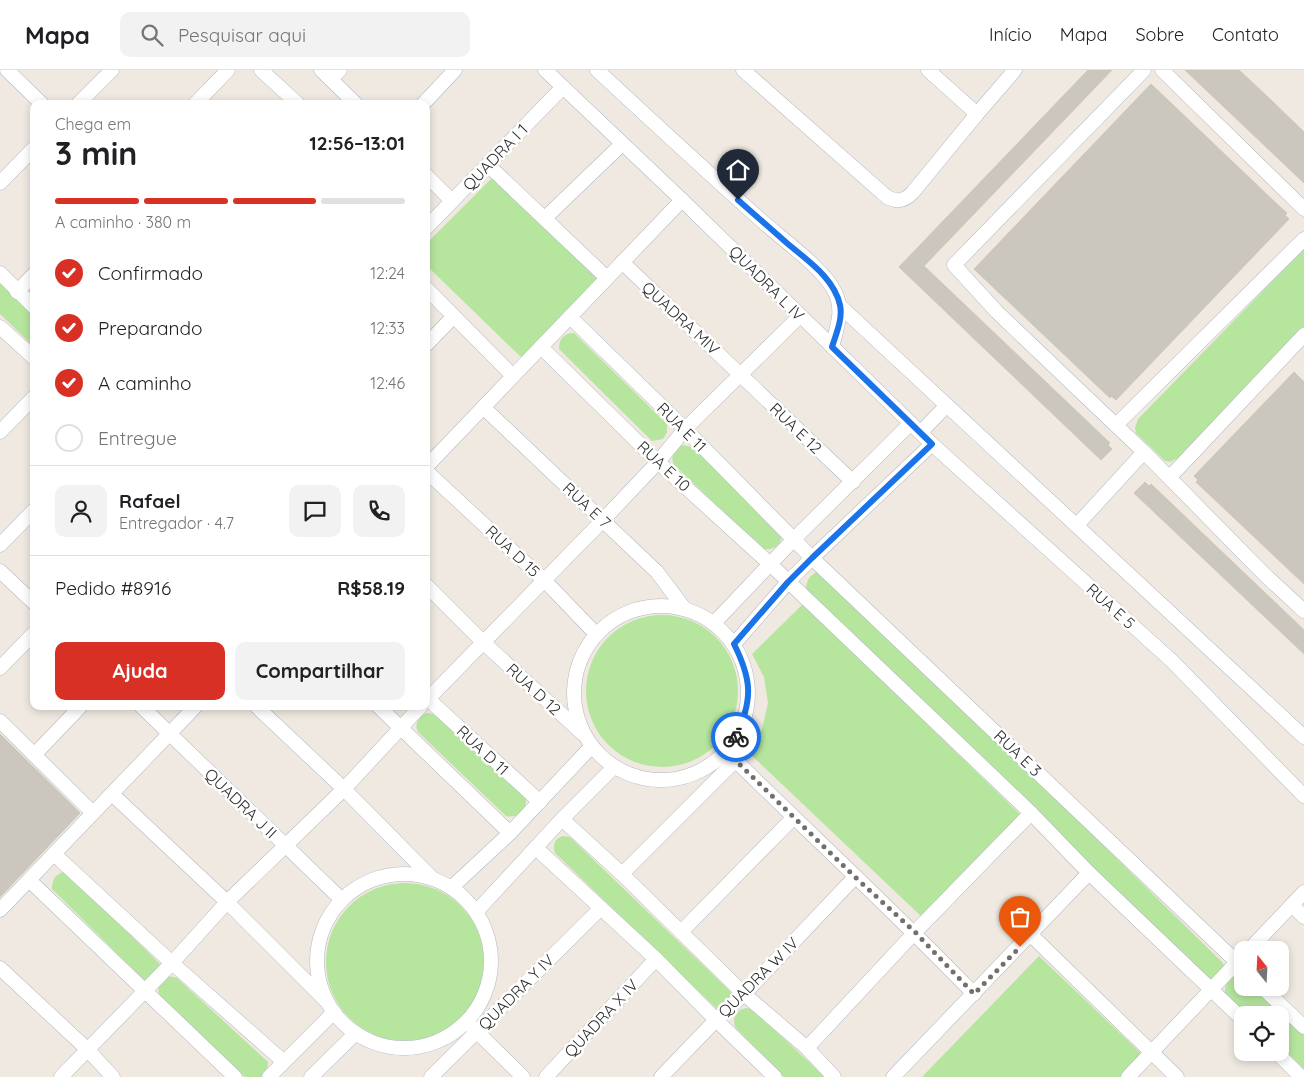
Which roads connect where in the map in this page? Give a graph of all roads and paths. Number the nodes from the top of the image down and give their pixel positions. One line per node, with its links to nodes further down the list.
1 (7, 70): 15 (street)
2 (112, 70): 16 (street)
3 (228, 70): 17 (street)
4 (261, 70): 18 (street)
5 (456, 70): 20 (street)
6 (545, 70): 14 (street, QUADRA L IV)
7 (597, 70): 40 (street)
8 (743, 70): 21 (street)
9 (928, 70): 21 (street)
10 (1015, 70): 21 (street)
11 (1144, 70): 55 (street)
12 (1162, 70): 29 (street)
13 (330, 73): 19 (street)
14 (563, 87): 22 (street, QUADRA L IV); 24 (street, QUADRA I 1)
15 (38, 100)
16 (82, 100)
17 (200, 100)
18 (294, 100)
19 (353, 100)
20 (427, 100)
21 (977, 114)
22 (622, 144): 27 (street, QUADRA L IV); 30 (street)
23 (30, 152): 26 (street)
24 (488, 165): 28 (street, QUADRA I 1); 30 (street)
25 (430, 179): 28 (street)
26 (0, 183)
27 (682, 200): 33 (street); 42 (street, QUADRA L IV)
28 (452, 201): 31 (street, QUADRA I 1)
29 (1304, 209)
30 (545, 218): 36 (street)
31 (430, 224)
32 (1304, 239): 55 (street)
33 (622, 262): 36 (street); 50 (street, QUADRA MIV)
34 (0, 274): 37 (street)
35 (30, 278): 37 (street)
36 (608, 278): 43 (street)
37 (18, 292): 39 (street)
38 (430, 292): 41 (street)
39 (30, 303)
40 (840, 306): 48 (street); 53 (street)
41 (454, 316): 46 (street); 51 (street)
42 (800, 316): 48 (street, QUADRA L IV); 50 (street)
43 (570, 317): 47 (street); 57 (street, RUA E 11)
44 (0, 327): 49 (street)
45 (1304, 335): 64 (street)
46 (430, 341)
47 (541, 347): 51 (street); 62 (street, RUA E 10)
48 (832, 347): 56 (street, QUADRA L IV)
49 (30, 354)
50 (740, 373): 57 (street); 65 (street, RUA E 12)
51 (513, 376): 54 (street)
52 (30, 401): 58 (street)
53 (947, 404): 56 (street); 68 (street)
54 (484, 407): 61 (street); 67 (street, RUA E 7)
55 (1116, 425): 60 (street)
56 (916, 428): 59 (street, RUA E 5); 65 (street)
57 (685, 429): 62 (street); 69 (street, RUA E 11)
58 (0, 432)
59 (932, 444): 71 (street); 104 (street, RUA E 5)
60 (1144, 452): 64 (street); 68 (street)
61 (430, 462)
62 (658, 462): 67 (street); 72 (street, RUA E 10)
63 (430, 475): 74 (street, RUA D 15)
64 (1170, 477): 79 (street)
65 (853, 482): 69 (street)
66 (30, 514): 70 (street)
67 (603, 520): 74 (street); 78 (street, RUA E 7)
68 (1077, 526): 97 (street)
69 (794, 539): 71 (street, RUA E 3); 72 (street)
70 (0, 544)
71 (812, 558): 75 (street); 132 (street, RUA E 3)
72 (770, 564): 75 (street, RUA E 10); 80 (street)
73 (0, 571): 77 (street)
74 (545, 581): 81 (street, RUA D 15); 83 (street)
75 (788, 582): 84 (street); 107 (street, RUA E 10)
76 (430, 589): 83 (street, RUA D 12)
77 (30, 599)
78 (684, 608): 80 (street); 81 (street)
79 (1304, 611)
80 (714, 623): 84 (street)
81 (596, 634): 98 (street)
82 (30, 637): 85 (street)
83 (484, 643): 86 (street); 98 (street, RUA D 12)
84 (734, 644): 100 (street)
85 (0, 668)
86 (430, 697)
87 (430, 705): 105 (street, RUA D 11)
88 (77, 710): 99 (street)
89 (145, 710): 96 (street, QUADRA J II)
90 (192, 710): 96 (street)
91 (260, 710): 102 (street)
92 (382, 710): 95 (street)
93 (417, 710): 95 (street)
94 (0, 721): 99 (street)
95 (400, 728): 102 (street); 110 (street)
96 (170, 734): 103 (street); 111 (street, QUADRA J II)
97 (1304, 736)
98 (588, 741): 101 (street); 105 (street)
99 (34, 755): 106 (street)
100 (731, 756): 101 (street); 108 (street); 115 (street)
101 (614, 766): 109 (street)
102 (344, 789): 111 (street); 116 (street)
103 (112, 794): 106 (street); 122 (street)
104 (1304, 796)
105 (540, 802): 110 (street)
106 (93, 813): 113 (street)
107 (1031, 813): 114 (street, RUA E 10); 129 (street)
108 (794, 818): 117 (street); 128 (street)
109 (562, 819): 112 (street); 115 (street)
110 (510, 833): 119 (street)
111 (286, 846): 121 (street, QUADRA J II); 122 (street)
112 (536, 848): 124 (street); 126 (street)
113 (54, 854): 118 (street); 134 (street)
114 (1089, 873): 130 (street); 137 (street, RUA E 10)
115 (622, 874): 128 (street)
116 (431, 877): 119 (street); 121 (street)
117 (855, 877): 129 (street); 139 (street, QUADRA W IV)
118 (29, 880): 125 (street); 138 (street)
119 (452, 888): 126 (street)
120 (1304, 892): 123 (street)
121 (342, 900): 142 (street)
122 (227, 902): 134 (street); 142 (street)
123 (1292, 905): 127 (street); 131 (street)
124 (601, 908): 133 (street); 145 (street, QUADRA Y IV)
125 (0, 910)
126 (477, 911): 145 (street)
127 (1304, 917)
128 (681, 932): 139 (street)
129 (915, 932): 140 (street); 148 (street)
130 (1031, 935): 140 (street); 150 (street)
131 (1258, 941)
132 (1234, 955)
133 (656, 959): 144 (street); 160 (street, QUADRA X IV)
134 (172, 963): 138 (street); 151 (street)
135 (0, 968): 149 (street)
136 (1234, 969): 137 (street)
137 (1212, 989): 143 (street, RUA E 10); 150 (street)
138 (145, 990): 149 (street); 155 (street)
139 (744, 994): 144 (street, QUADRA W IV); 148 (street)
140 (974, 994): 164 (street)
141 (1272, 996): 146 (street)
142 (331, 1007): 147 (street); 151 (street)
143 (1234, 1011)
144 (716, 1020): 161 (street, QUADRA W IV); 162 (street)
145 (471, 1027): 147 (street); 158 (street, QUADRA Y IV); 159 (street)
146 (1304, 1027)
147 (356, 1033): 157 (street)
148 (807, 1048): 163 (street)
149 (87, 1049): 153 (street); 154 (street)
150 (1151, 1053): 165 (street); 166 (street)
151 (283, 1061): 156 (street)
152 (1285, 1061): 167 (street)
153 (61, 1077)
154 (113, 1077)
155 (235, 1077)
156 (269, 1077)
157 (311, 1077)
158 (431, 1077)
159 (523, 1077)
160 (546, 1077)
161 (661, 1077)
162 (775, 1077)
163 (834, 1077)
164 (893, 1077)
165 (1128, 1077)
166 (1177, 1077)
167 (1301, 1077)

